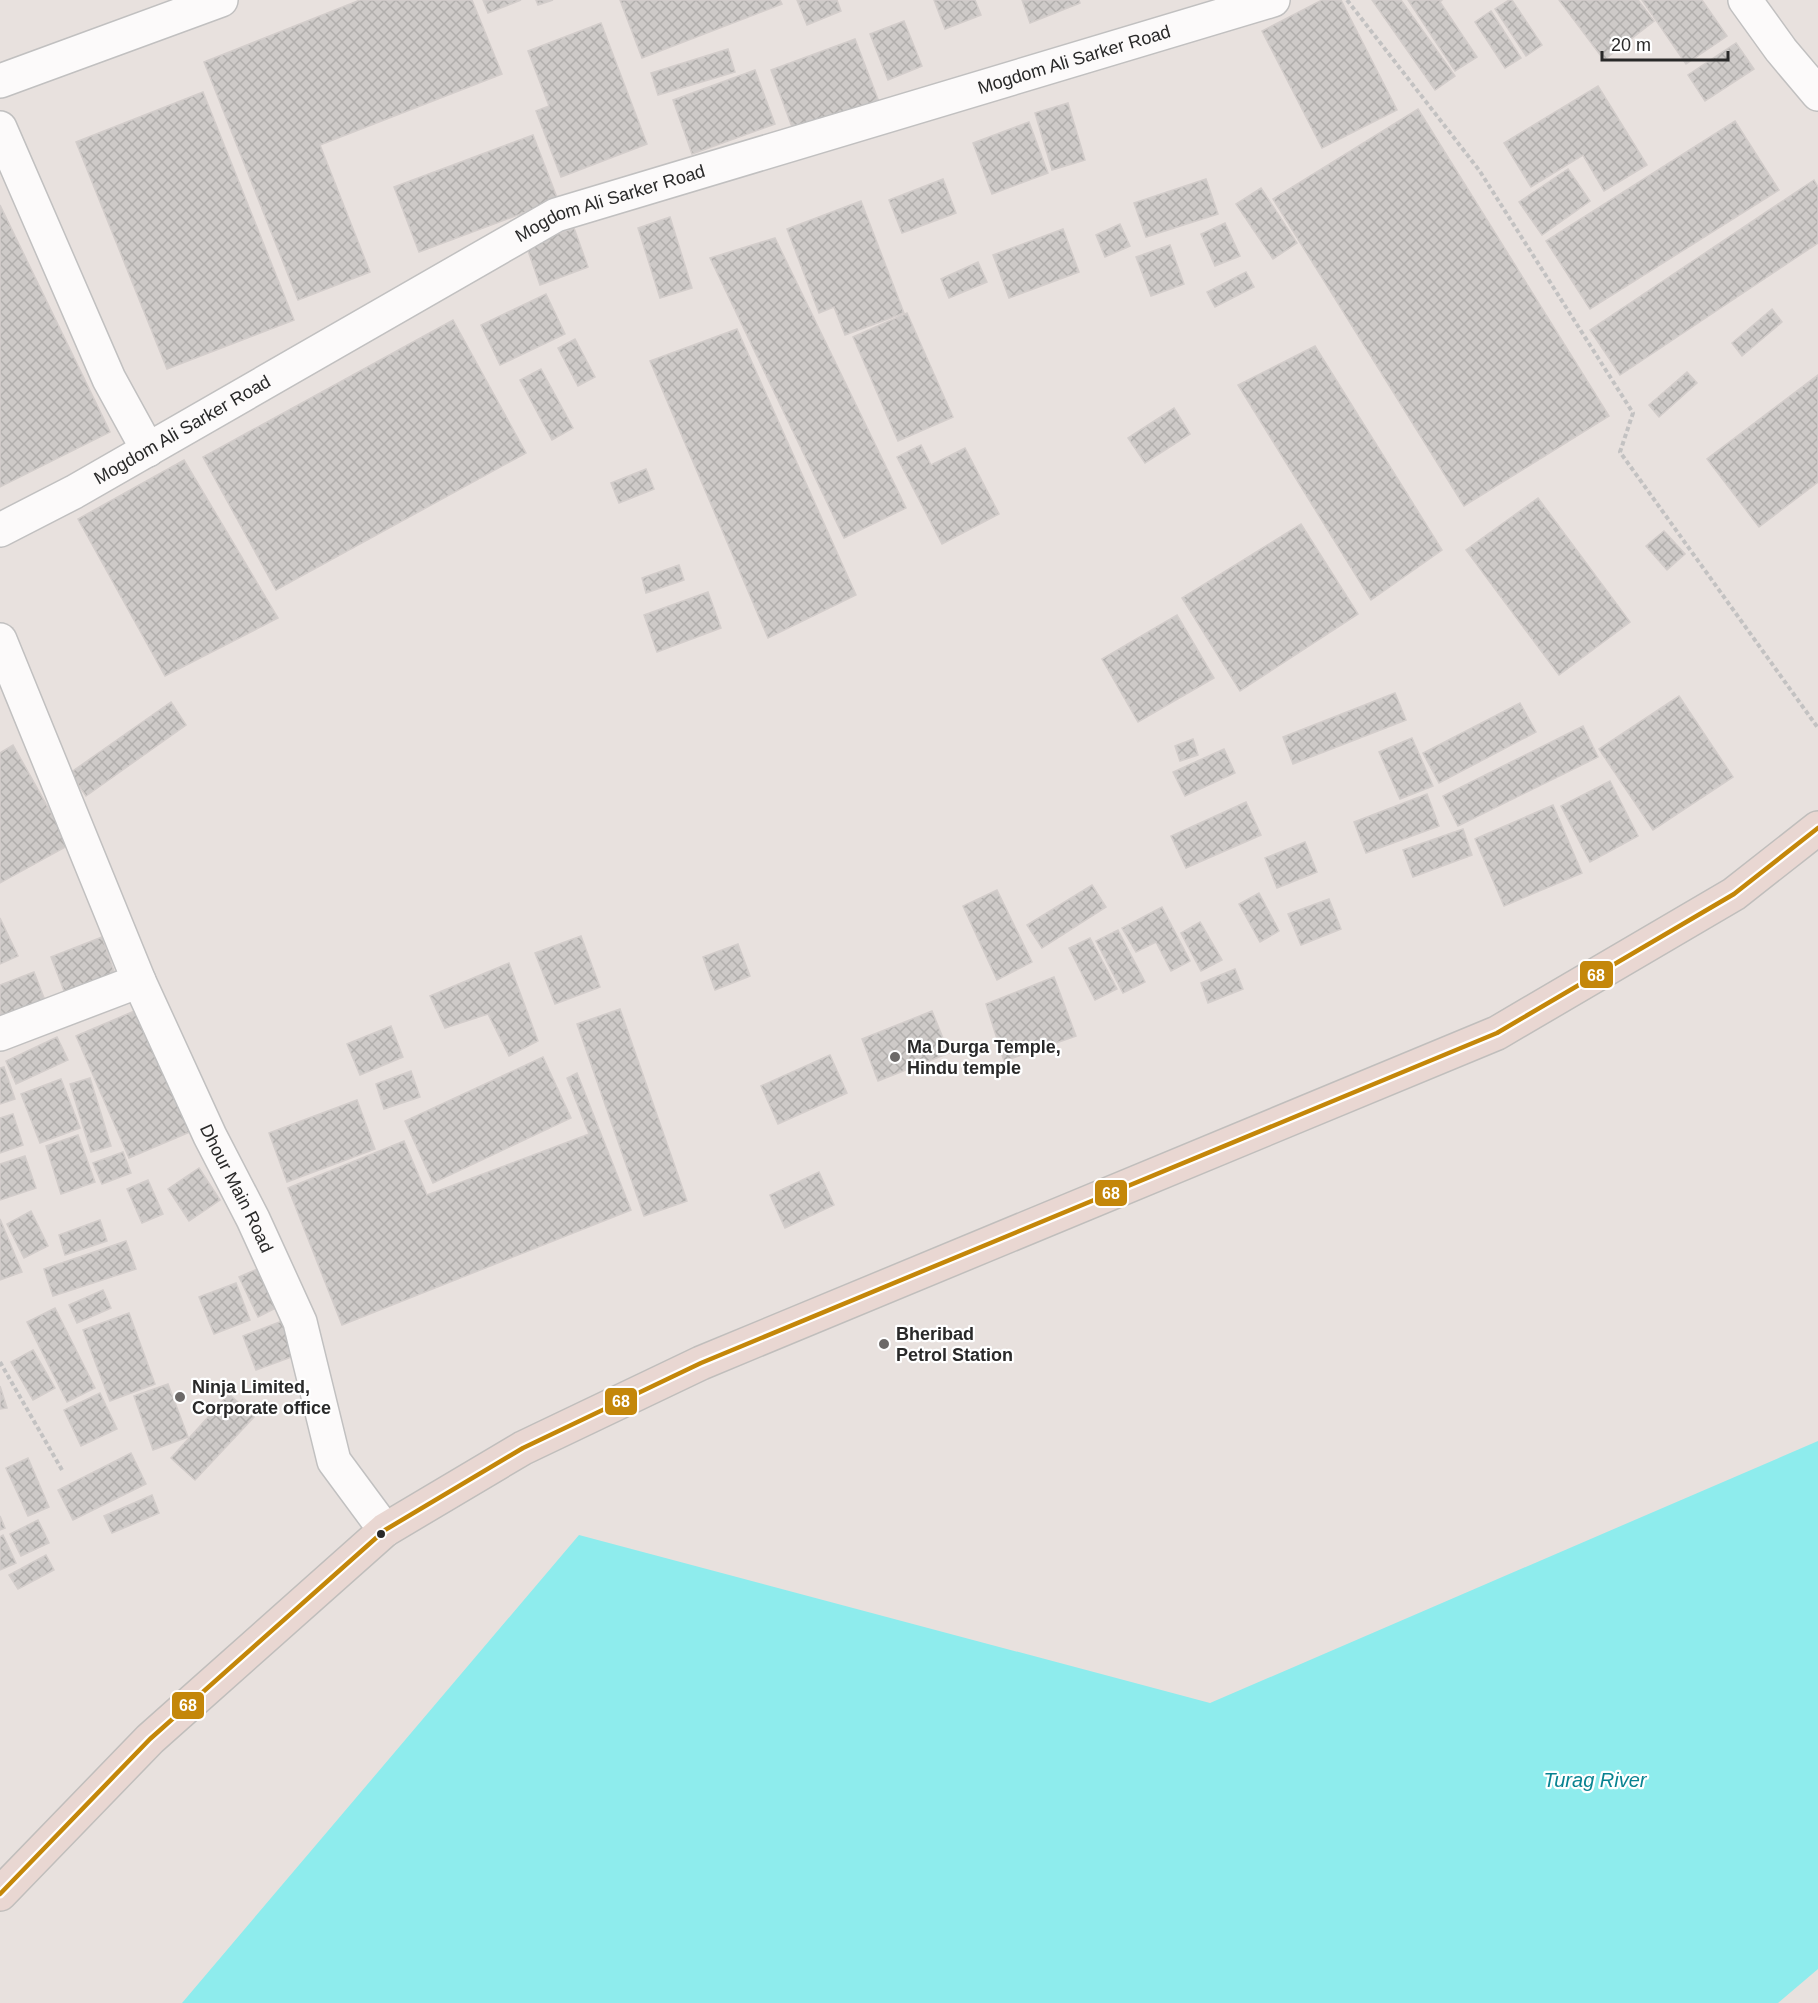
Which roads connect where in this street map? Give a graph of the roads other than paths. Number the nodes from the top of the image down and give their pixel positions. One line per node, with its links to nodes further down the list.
1 (221, 0): 4 (street)
2 (1273, 0): 7 (street, Mogdom Ali Sarker Road)
3 (1745, 0): 5 (street)
4 (0, 81)
5 (1818, 94)
6 (0, 128): 7 (street)
7 (148, 450): 8 (street, Mogdom Ali Sarker Road)
8 (0, 530)
9 (0, 640): 11 (street, Dhour Main Road)
10 (1818, 828): 13 (highway)
11 (140, 981): 12 (street); 13 (street, Dhour Main Road)
12 (0, 1034)
13 (385, 1530): 14 (highway)
14 (0, 1893)

